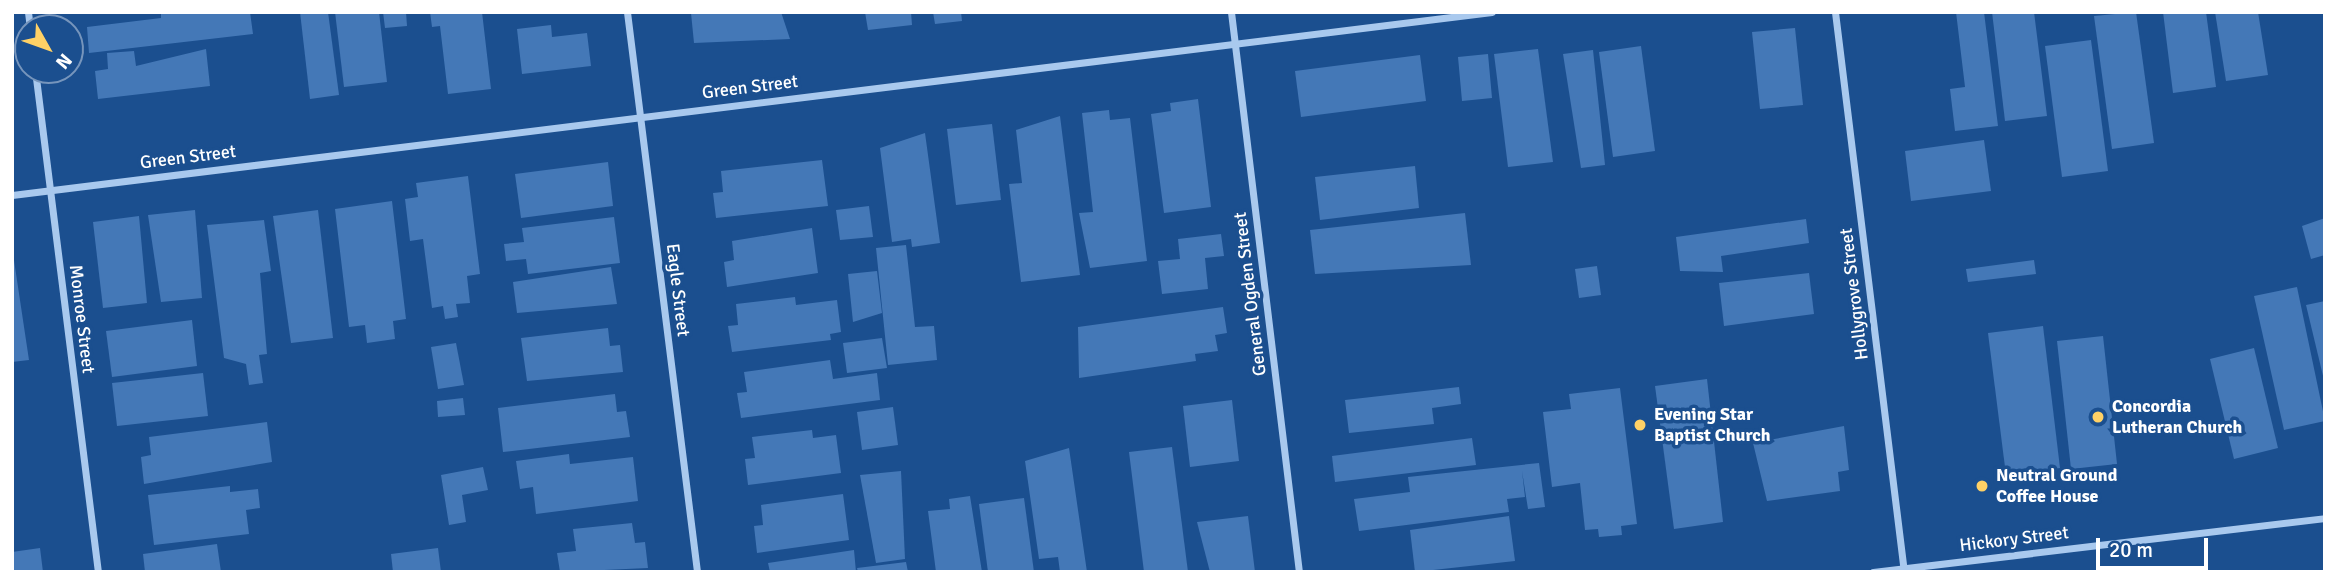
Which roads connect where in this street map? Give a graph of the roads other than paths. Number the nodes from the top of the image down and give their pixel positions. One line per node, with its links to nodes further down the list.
1 (627, 12): 7 (street, Eagle Street)
2 (1231, 12): 5 (street, General Ogden Street)
3 (1492, 12): 5 (street, Green Street)
4 (1835, 12): 11 (street, Hollygrove Street)
5 (1235, 44): 7 (street, Green Street); 14 (street, General Ogden Street)
6 (37, 84): 8 (street, Monroe Street)
7 (640, 117): 8 (street, Green Street); 13 (street, Eagle Street)
8 (50, 191): 9 (street, Green Street); 12 (street, Monroe Street)
9 (12, 195)
10 (2325, 518): 11 (street, Hickory Street)
11 (1903, 570): 15 (street, Hickory Street)
12 (98, 572)
13 (697, 572)
14 (1299, 572)
15 (1873, 572)

